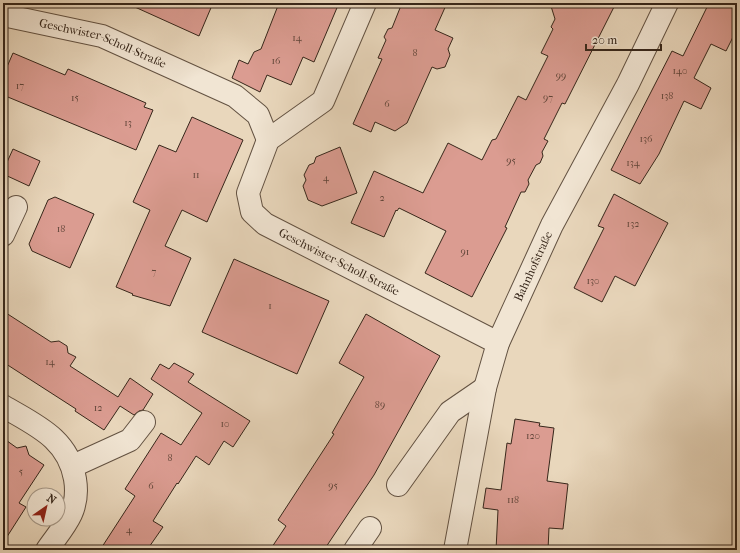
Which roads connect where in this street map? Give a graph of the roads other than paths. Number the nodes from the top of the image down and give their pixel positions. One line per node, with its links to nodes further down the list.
1 (366, 3): 4 (street)
2 (667, 3): 7 (street, Bahnhofstraße)
3 (3, 15): 4 (street, Geschwister-Scholl-Straße)
4 (268, 140): 7 (street, Geschwister-Scholl-Straße)
5 (16, 207): 6 (street)
6 (3, 235)
7 (498, 343): 8 (street, Bahnhofstraße)
8 (485, 388): 12 (street); 16 (street, Bahnhofstraße)
9 (3, 406): 11 (street)
10 (144, 422): 11 (street)
11 (73, 466): 14 (street)
12 (398, 485)
13 (370, 528): 15 (street)
14 (47, 550)
15 (355, 550)
16 (455, 550)

